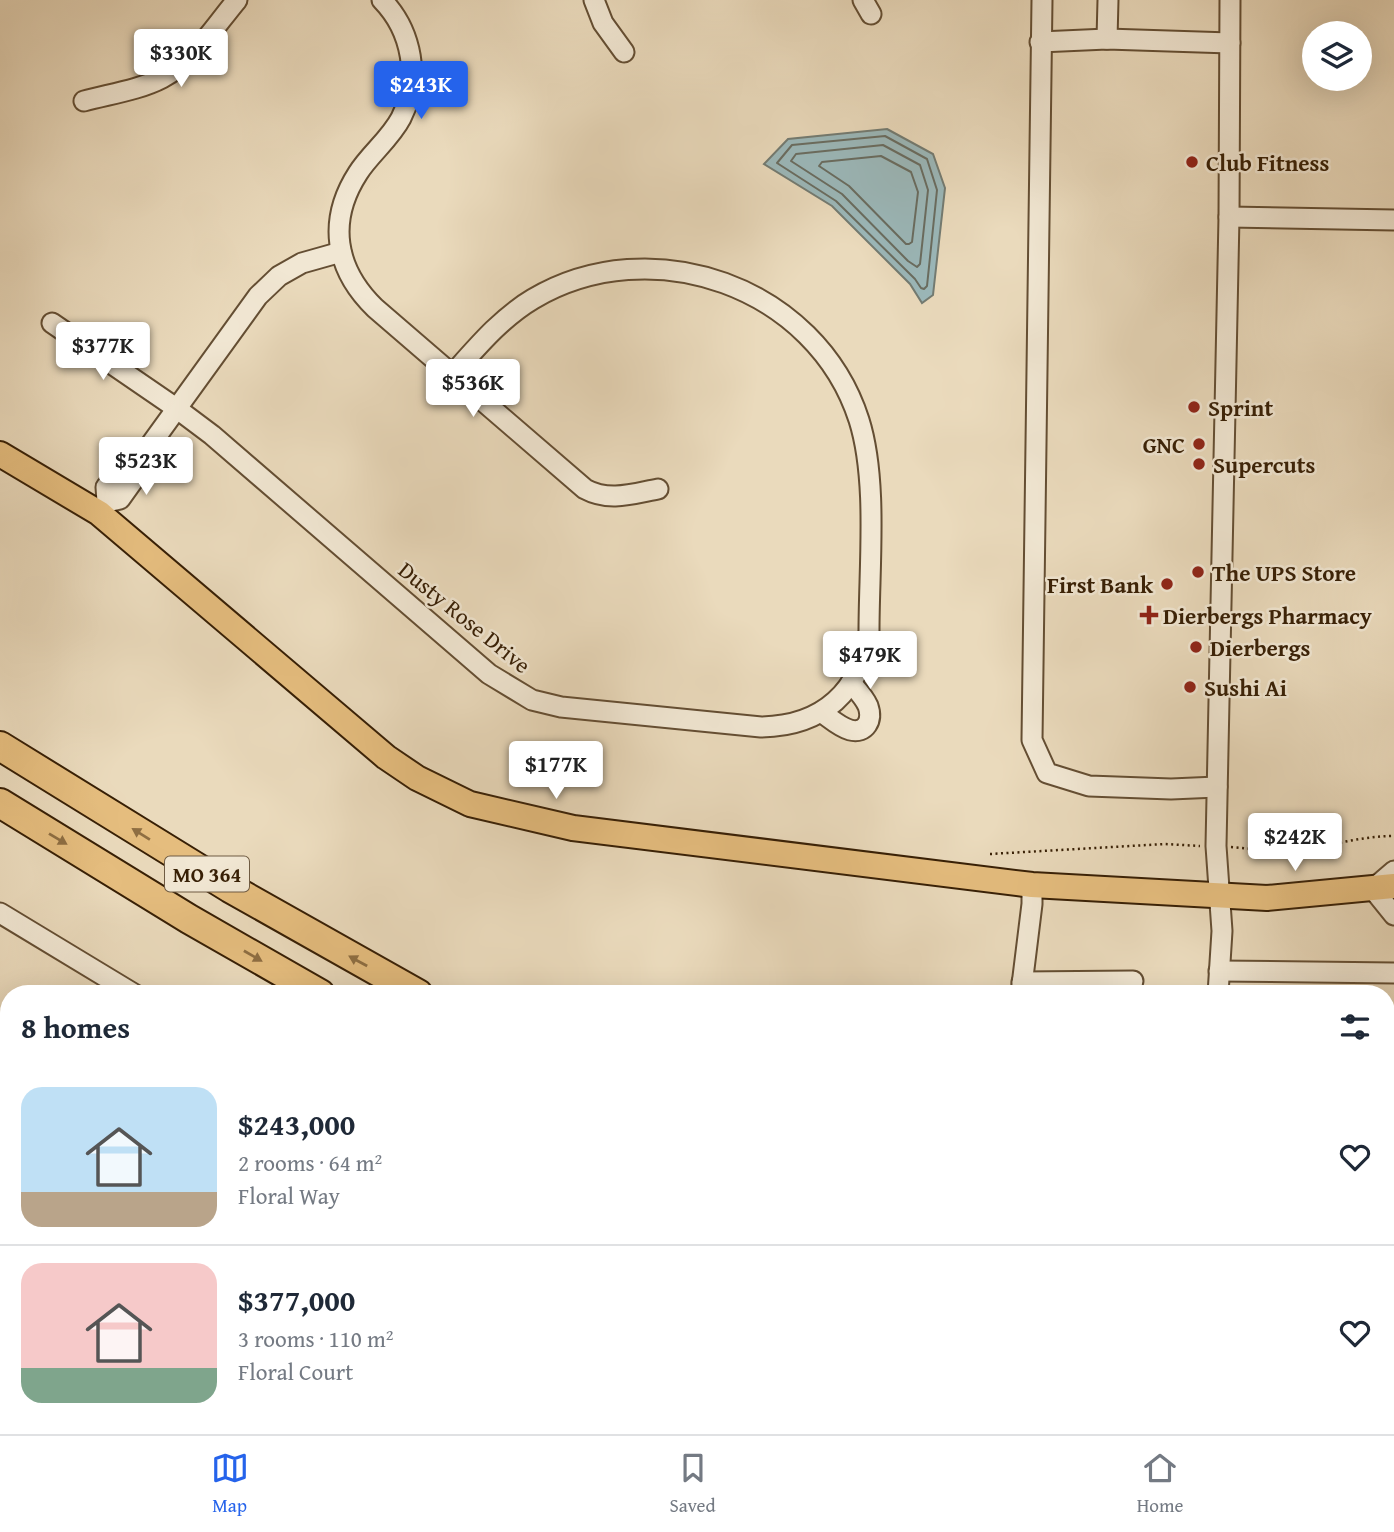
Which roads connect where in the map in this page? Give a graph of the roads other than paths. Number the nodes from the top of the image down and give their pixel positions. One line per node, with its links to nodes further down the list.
1 (382, 0): 14 (street)
2 (594, 0): 10 (street)
3 (1042, 0): 8 (street)
4 (1108, 0): 7 (street)
5 (1230, 0): 9 (street)
6 (233, 2): 11 (street)
7 (1107, 39): 8 (street); 9 (street)
8 (1040, 42): 24 (street)
9 (1230, 43): 12 (street)
10 (624, 51)
11 (84, 101)
12 (1229, 217): 13 (street); 24 (street)
13 (1394, 220)
14 (341, 252): 16 (street); 17 (street)
15 (52, 323): 17 (street, Dusty Rose Drive)
16 (452, 375): 19 (street); 21 (street, Dusty Rose Drive)
17 (177, 408): 20 (street); 22 (street, Dusty Rose Drive)
18 (0, 454): 20 (main road)
19 (658, 489)
20 (103, 508): 27 (main road)
21 (851, 683): 22 (street, Dusty Rose Drive); 22 (street)
22 (821, 712)
23 (0, 746): 37 (highway, MO 364, one-way to 23)
24 (1217, 787): 29 (street)
25 (0, 803): 36 (highway, MO 364, one-way to 36)
26 (1394, 871): 28 (street)
27 (1032, 885): 29 (main road); 38 (street)
28 (1383, 887): 29 (main road); 31 (street)
29 (1219, 896): 32 (street)
30 (0, 913): 35 (street)
31 (1394, 915)
32 (1219, 971): 33 (street); 40 (street)
33 (1394, 972)
34 (1133, 981): 39 (street)
35 (119, 985)
36 (304, 985)
37 (402, 985)
38 (1022, 985)
39 (1070, 985)
40 (1218, 985)

